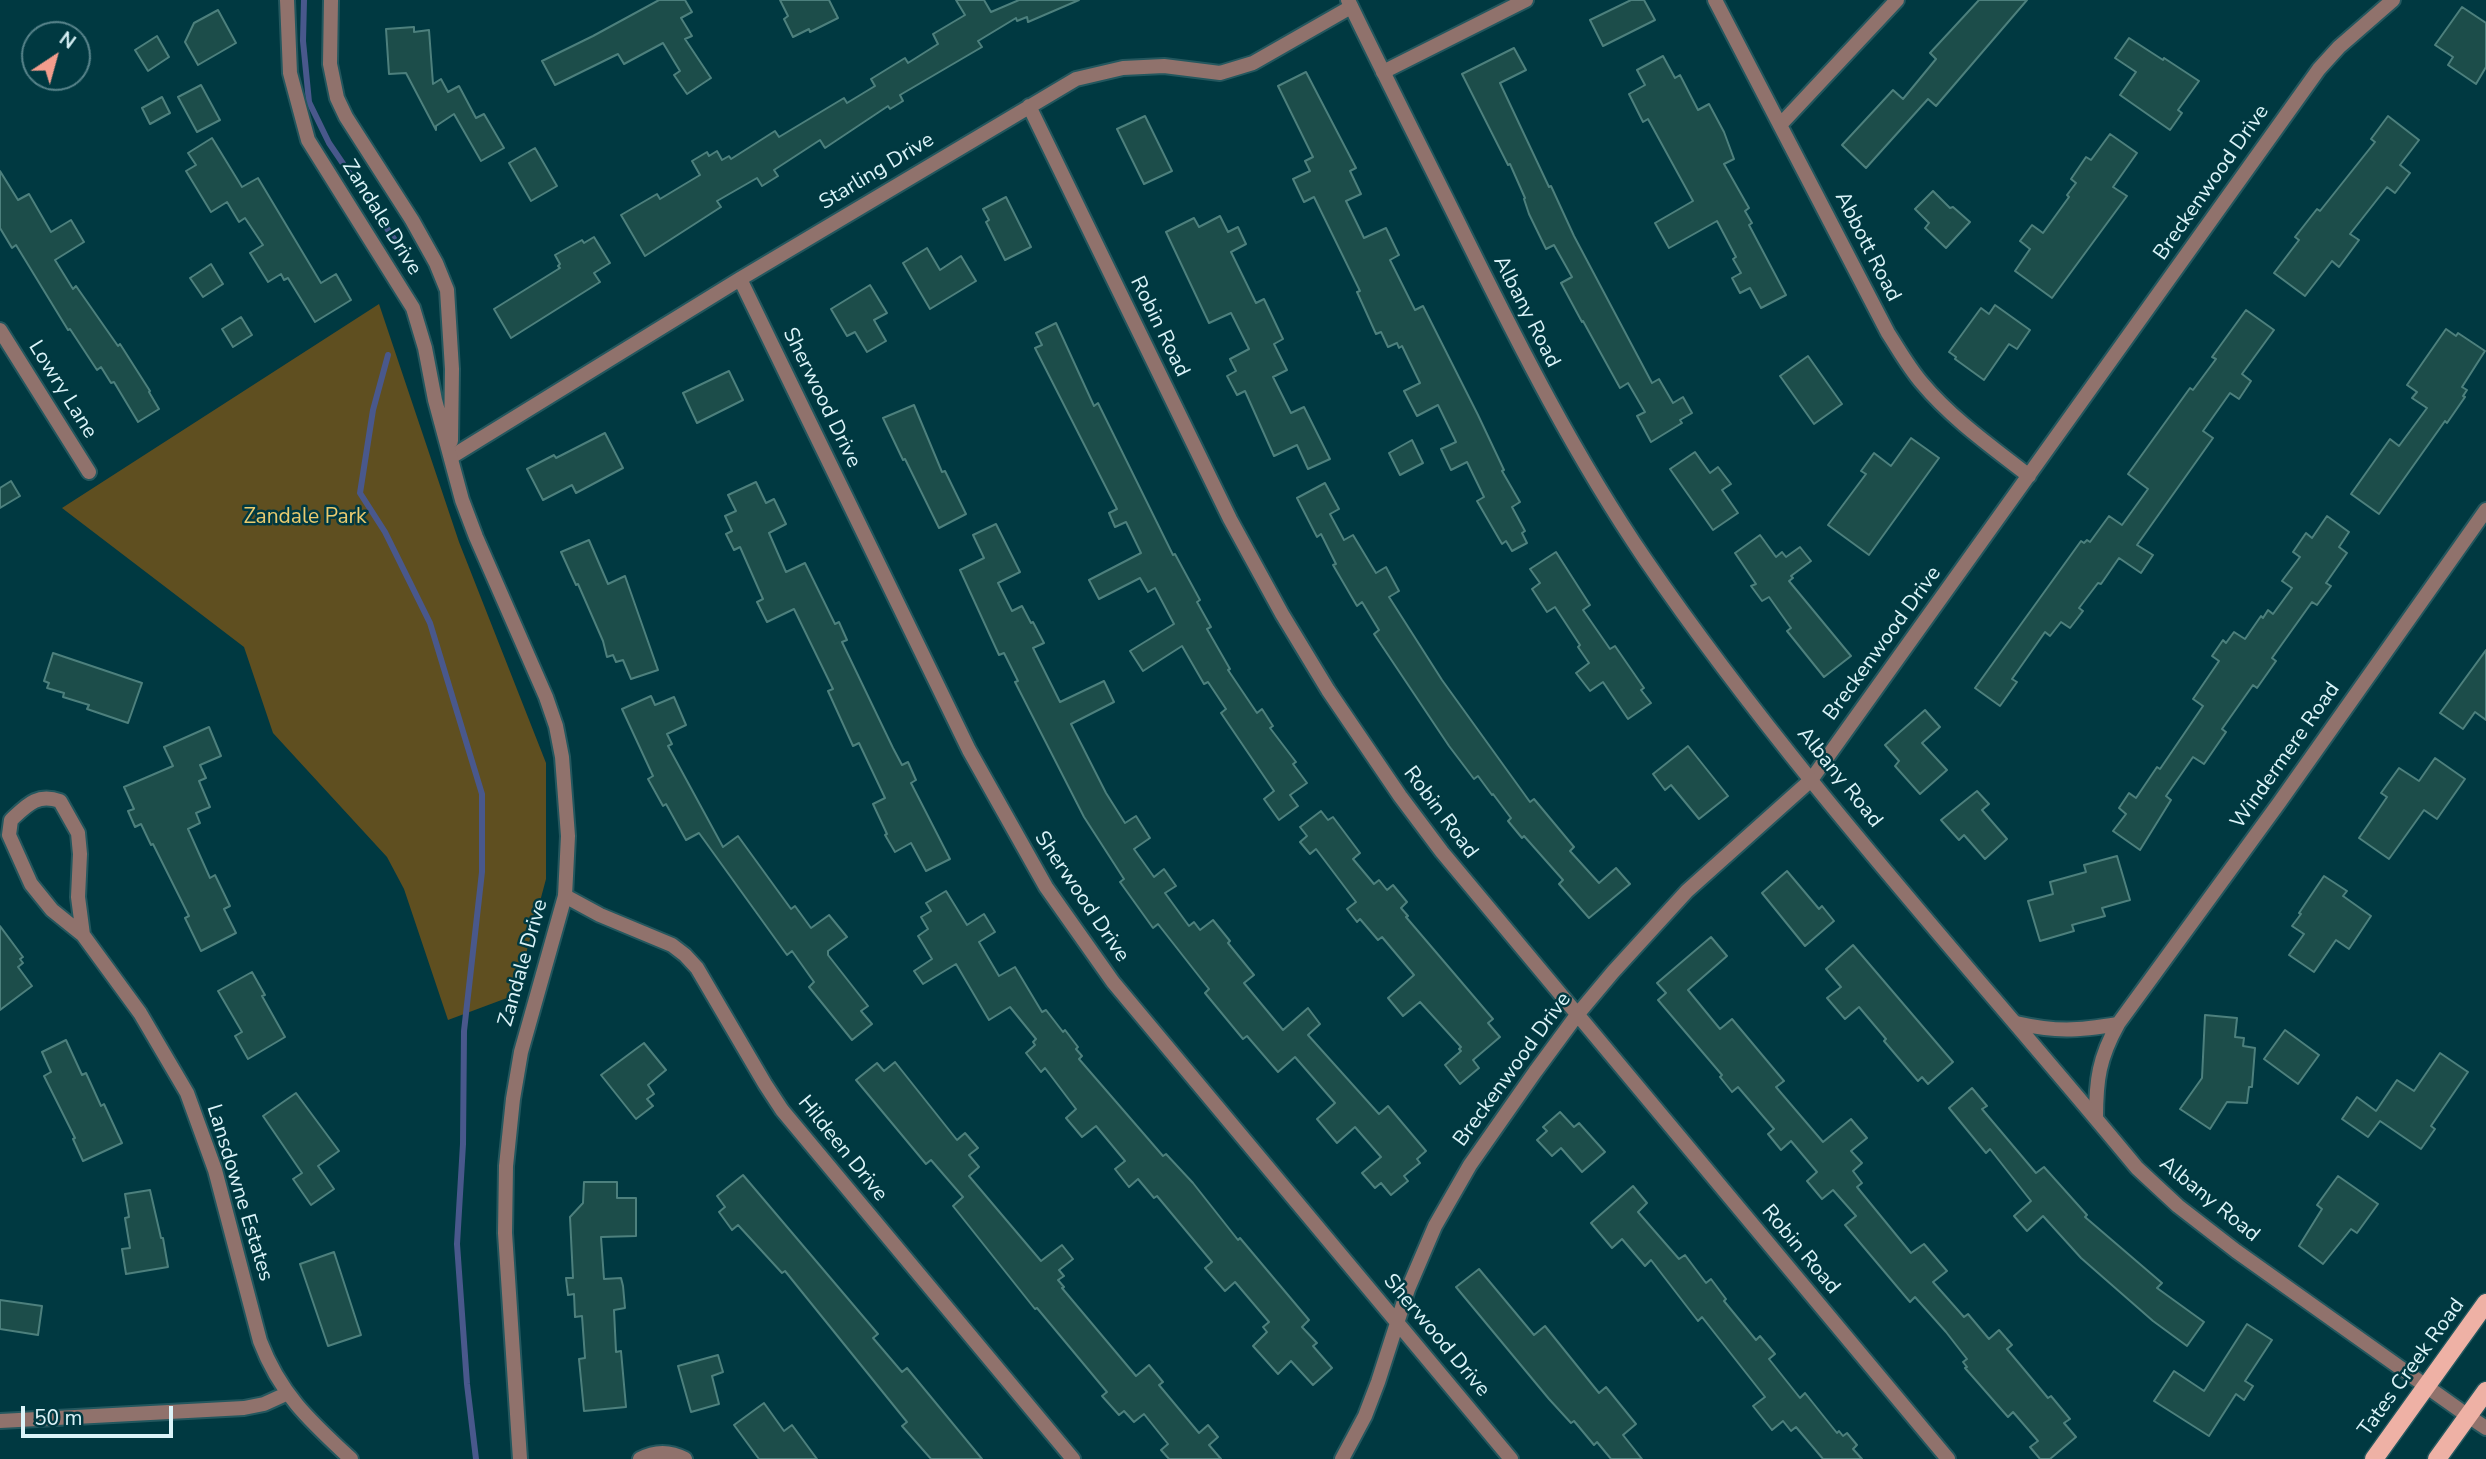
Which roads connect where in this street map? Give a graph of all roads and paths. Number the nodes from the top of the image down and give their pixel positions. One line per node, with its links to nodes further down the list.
1 (287, 0): 13 (street, Zandale Drive)
2 (331, 0): 13 (street, Zandale Drive)
3 (1526, 0): 8 (street)
4 (1715, 0): 10 (street, Abbott Road)
5 (1896, 0): 10 (street)
6 (2393, 0): 15 (street, Breckenwood Drive)
7 (1350, 3): 8 (street, Albany Road); 9 (street, Starling Drive)
8 (1383, 72): 17 (street, Albany Road)
9 (1028, 106): 11 (street, Starling Drive); 20 (street, Robin Road)
10 (1780, 125): 15 (street, Abbott Road)
11 (740, 279): 13 (street, Starling Drive); 25 (street, Sherwood Drive)
12 (0, 330): 14 (street, Lowry Lane)
13 (451, 457): 18 (street, Zandale Drive)
14 (89, 472)
15 (2029, 476): 17 (street, Breckenwood Drive)
16 (2486, 510): 22 (street, Windermere Road)
17 (1811, 780): 20 (street, Breckenwood Drive); 21 (street, Albany Road)
18 (565, 896): 33 (street, Zandale Drive); 36 (street, Hildeen Drive)
19 (83, 935): 19 (street, Lansdowne Estates); 28 (street, Lansdowne Estates)
20 (1577, 1015): 25 (street, Breckenwood Drive); 39 (street, Robin Road)
21 (2016, 1023): 22 (street); 23 (street, Albany Road)
22 (2118, 1024): 23 (street, Windermere Road)
23 (2096, 1118): 26 (street, Albany Road)
24 (2486, 1303): 26 (main road, Tates Creek Road)
25 (1398, 1324): 37 (street, Breckenwood Drive); 38 (street, Sherwood Drive)
26 (2426, 1385): 29 (street, Albany Road); 40 (main road, Tates Creek Road)
27 (2486, 1391): 29 (main road)
28 (286, 1394): 30 (street); 32 (street, Lansdowne Estates)
29 (2468, 1416): 31 (street, Albany Road); 41 (main road)
30 (0, 1421)
31 (2486, 1428)
32 (351, 1459)
33 (520, 1459)
34 (640, 1459): 35 (street)
35 (685, 1459)
36 (1073, 1459)
37 (1342, 1459)
38 (1511, 1459)
39 (1948, 1459)
40 (2374, 1459)
41 (2437, 1459)

